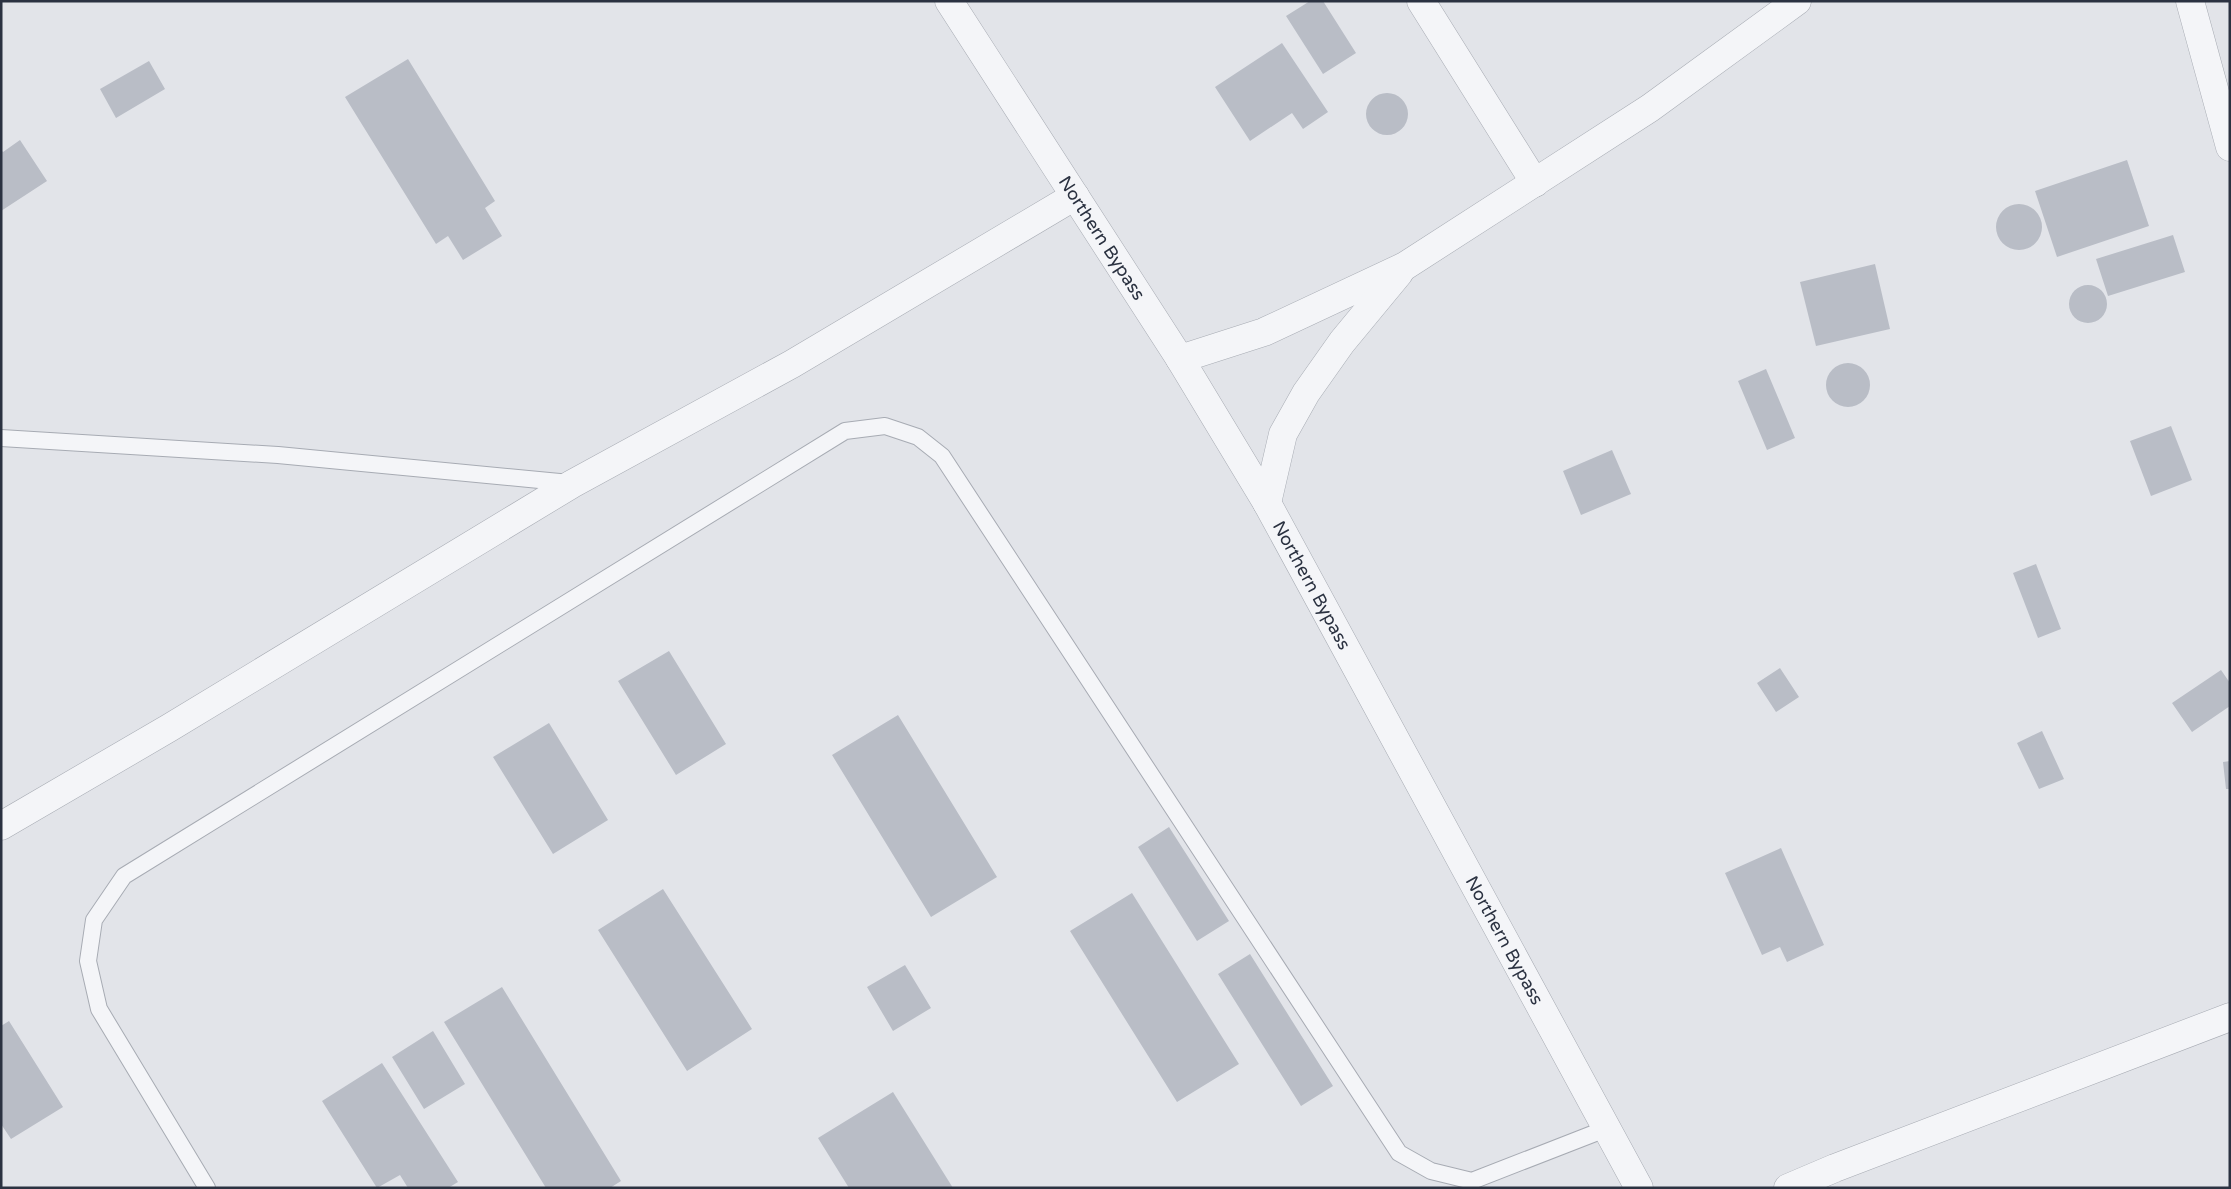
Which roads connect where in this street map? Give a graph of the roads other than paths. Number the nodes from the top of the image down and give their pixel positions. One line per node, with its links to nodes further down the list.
1 (949, 1): 7 (street, Northern Bypass)
2 (1421, 1): 6 (street)
3 (1797, 1): 6 (street)
4 (2190, 1): 5 (street)
5 (2230, 148)
6 (1535, 183): 8 (street)
7 (1075, 196): 9 (street, Northern Bypass); 11 (street)
8 (1405, 266): 9 (street); 12 (street)
9 (1180, 359): 12 (street, Northern Bypass)
10 (1, 438): 11 (lane)
11 (572, 484): 13 (street)
12 (1266, 503): 15 (street, Northern Bypass)
13 (1, 826)
14 (2230, 1017): 18 (street)
15 (1608, 1128): 16 (lane); 17 (street, Northern Bypass)
16 (207, 1188)
17 (1639, 1188)
18 (1788, 1188)

